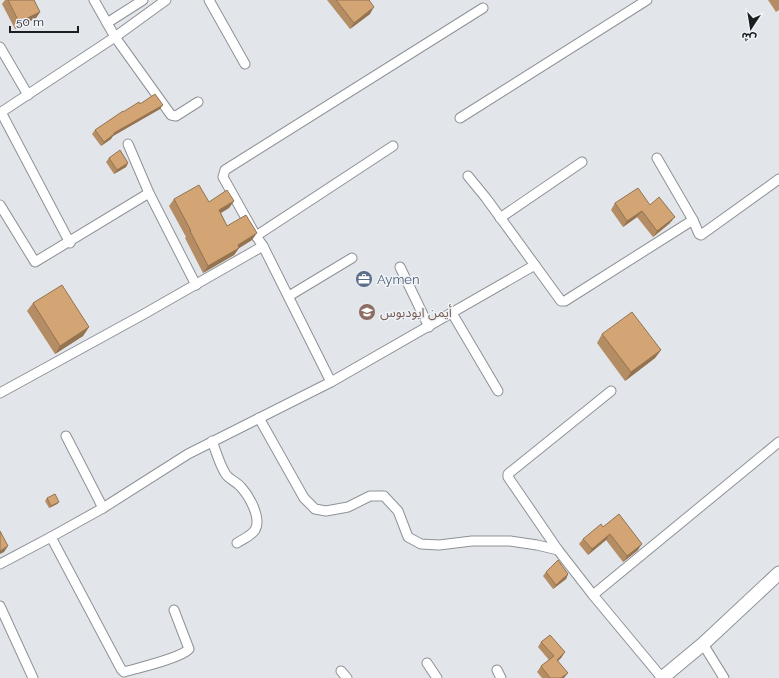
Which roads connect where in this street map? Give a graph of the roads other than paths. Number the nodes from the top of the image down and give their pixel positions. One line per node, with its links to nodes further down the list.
1 (94, 0): 7 (street)
2 (144, 0): 7 (street)
3 (166, 0): 8 (street)
4 (209, 0): 10 (street)
5 (647, 0): 14 (street)
6 (483, 8): 25 (street)
7 (107, 23): 8 (street)
8 (115, 37): 11 (street); 12 (street)
9 (0, 47): 11 (street)
10 (245, 64)
11 (28, 95): 13 (street)
12 (198, 102)
13 (1, 112): 26 (street)
14 (460, 118)
15 (128, 144): 21 (street)
16 (393, 146): 25 (street)
17 (657, 158): 24 (street)
18 (582, 162): 23 (street)
19 (468, 176): 23 (street)
20 (779, 179): 24 (street)
21 (149, 193): 26 (street); 31 (street)
22 (0, 205): 26 (street)
23 (500, 218): 29 (street)
24 (693, 220): 29 (street)
25 (256, 236): 27 (street)
26 (70, 242)
27 (263, 246): 31 (street); 32 (street)
28 (352, 258): 32 (street)
29 (535, 266): 33 (street)
30 (400, 267): 34 (street)
31 (196, 285): 38 (street)
32 (289, 296): 35 (street)
33 (452, 313): 34 (street); 36 (street)
34 (429, 327): 35 (street)
35 (331, 382): 39 (street)
36 (498, 391)
37 (611, 391): 46 (street)
38 (0, 393)
39 (259, 418): 41 (street); 46 (street)
40 (66, 436): 43 (street)
41 (212, 441): 43 (street); 45 (street)
42 (779, 442): 49 (street)
43 (103, 508): 44 (street)
44 (51, 537): 47 (street); 51 (street)
45 (237, 543)
46 (558, 550): 49 (street)
47 (0, 564)
48 (779, 573): 52 (main road)
49 (593, 595): 56 (street)
50 (0, 606): 54 (street)
51 (174, 610)
52 (703, 644): 56 (main road); 57 (street)
53 (427, 663): 55 (street)
54 (33, 678)
55 (437, 678)
56 (662, 678)
57 (724, 678)

